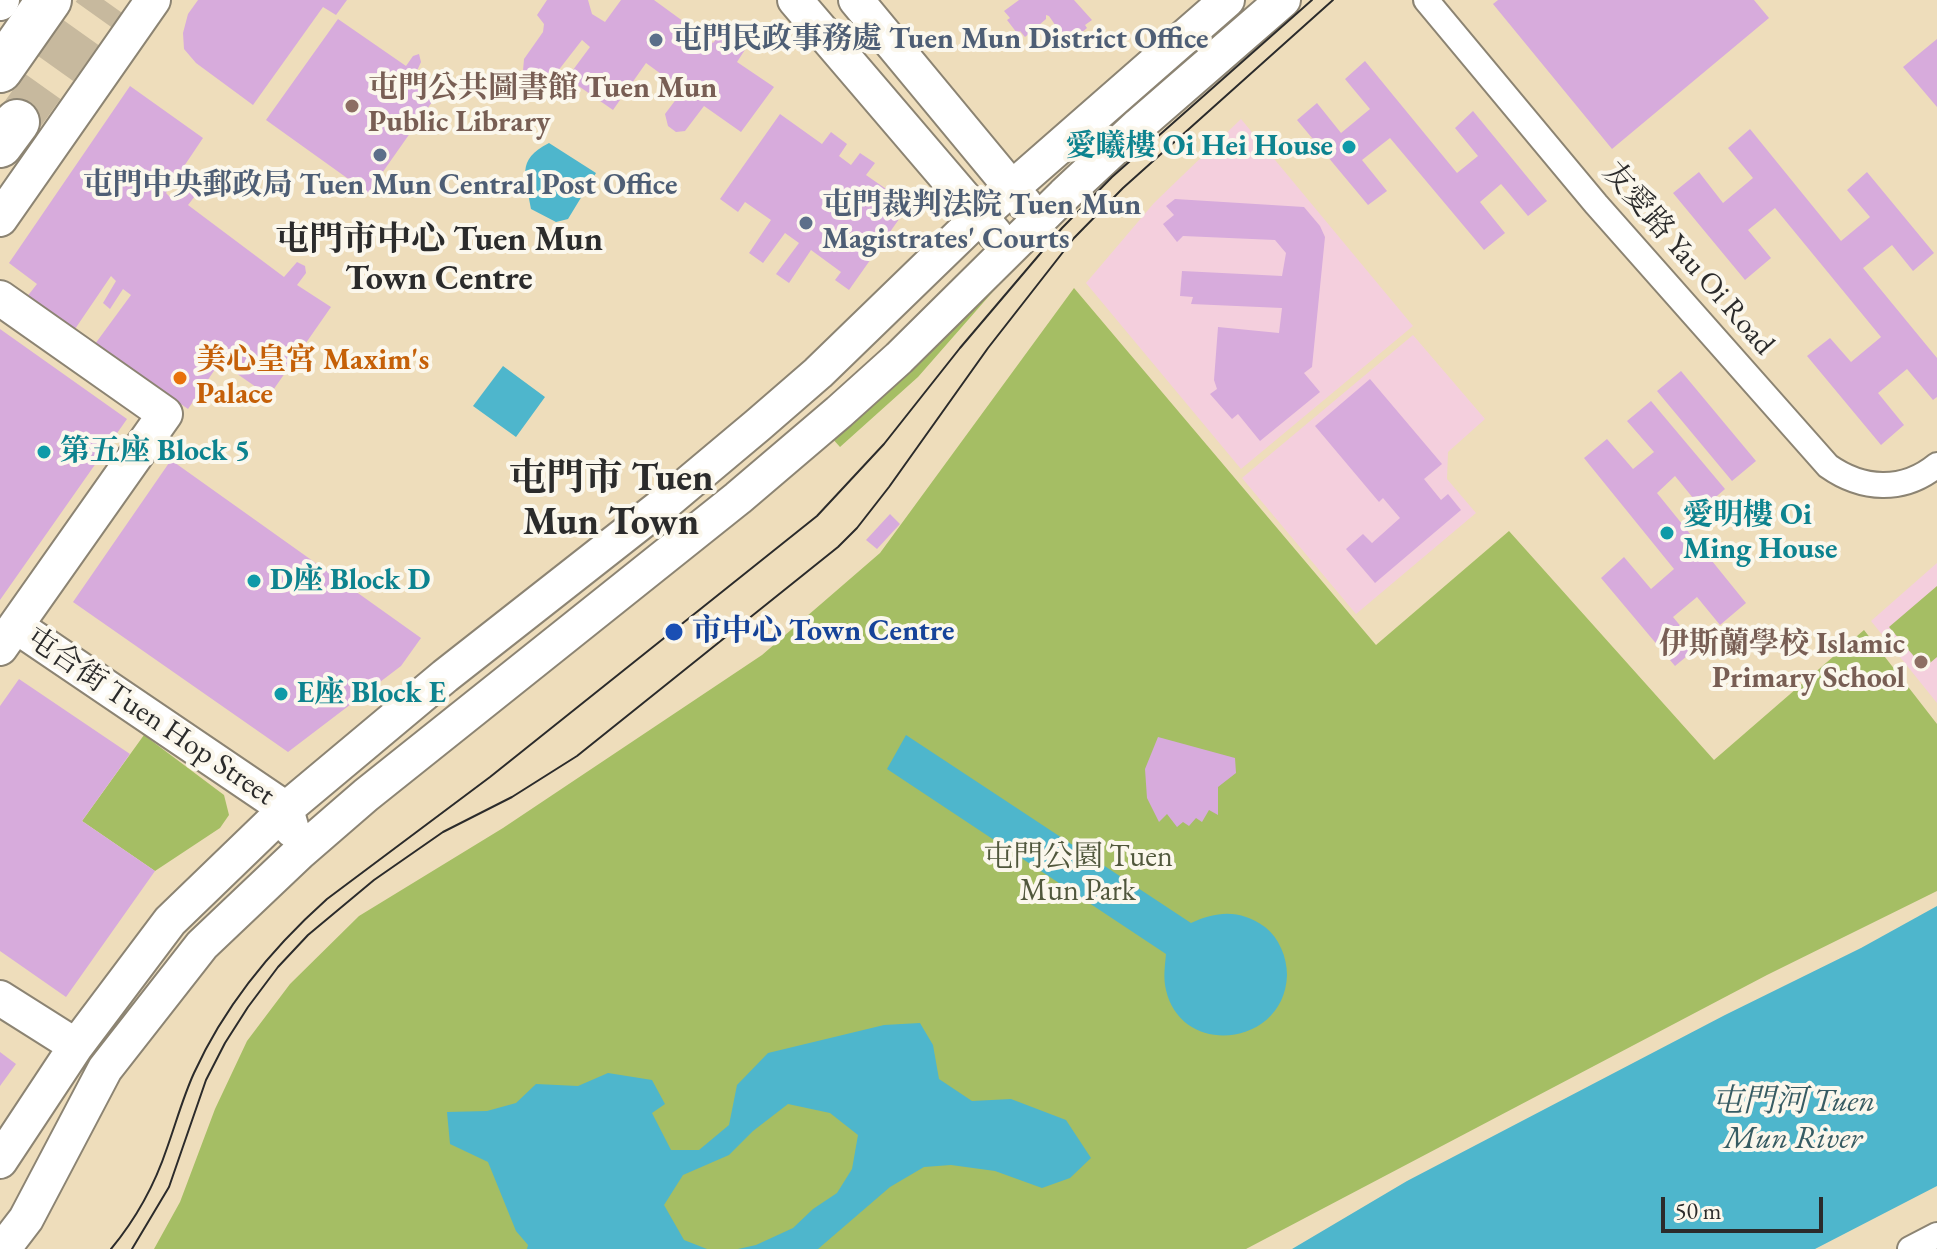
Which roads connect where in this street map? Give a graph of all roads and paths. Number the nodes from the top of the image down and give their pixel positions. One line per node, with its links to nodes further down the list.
1 (49, 0): 10 (highway)
2 (153, 0): 13 (main road)
3 (786, 0): 9 (main road)
4 (795, 0): 9 (main road)
5 (856, 0): 11 (main road)
6 (1227, 0): 11 (main road)
7 (1283, 0): 14 (main road)
8 (1426, 0): 17 (street, 友愛路 Yau Oi Road)
9 (819, 25): 12 (main road)
10 (0, 70)
11 (1012, 189): 12 (main road); 14 (main road)
12 (980, 216): 15 (main road); 19 (main road)
13 (0, 219)
14 (1038, 220): 15 (main road)
15 (1009, 249): 20 (main road)
16 (0, 298): 18 (main road)
17 (1936, 469)
18 (8, 637): 19 (main road, 屯合街 Tuen Hop Street)
19 (286, 809): 20 (main road, 屯合街 Tuen Hop Street); 22 (main road)
20 (299, 853): 24 (main road)
21 (0, 998): 22 (main road)
22 (76, 1046): 23 (main road)
23 (0, 1161)
24 (28, 1234): 26 (main road)
25 (1937, 1235): 27 (street)
26 (3, 1249)
27 (1910, 1249)

